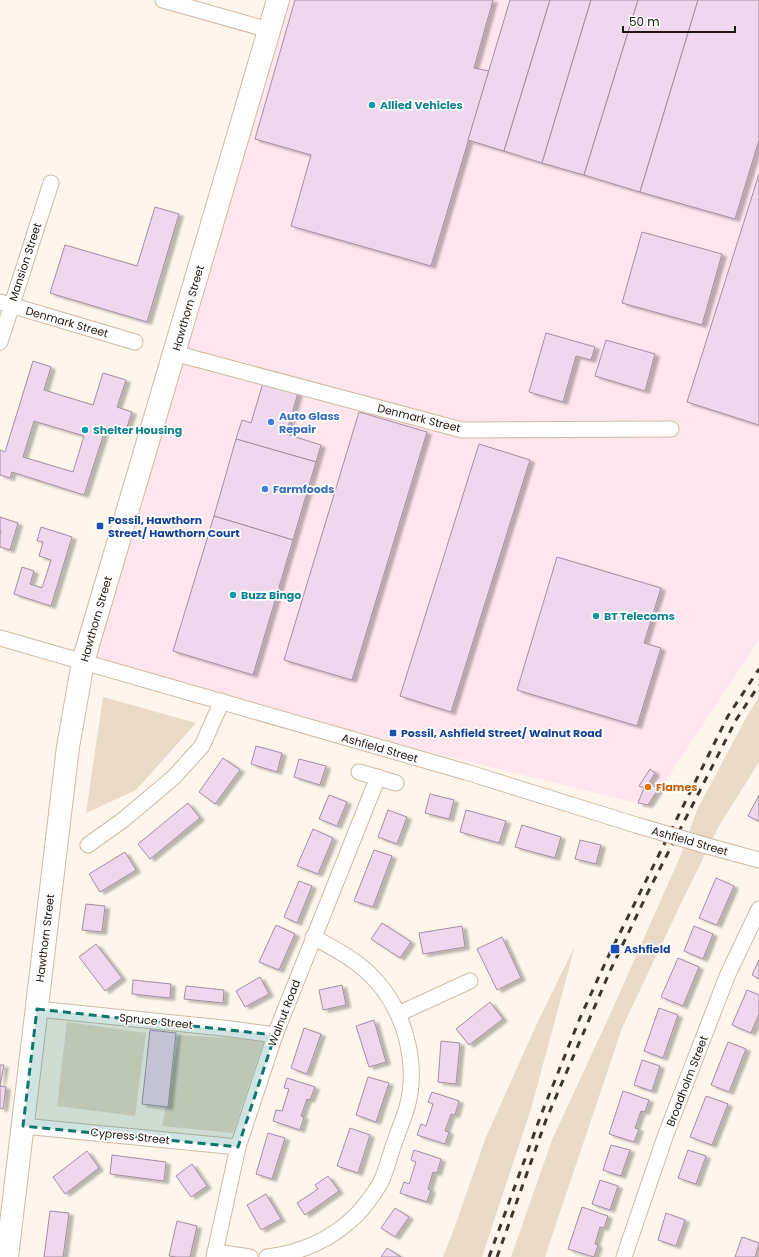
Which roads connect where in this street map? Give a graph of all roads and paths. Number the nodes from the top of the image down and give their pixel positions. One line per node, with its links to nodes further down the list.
1 (164, 0): 3 (street)
2 (278, 0): 3 (main road, Hawthorn Street)
3 (269, 30): 8 (main road, Hawthorn Street)
4 (51, 183): 5 (street, Mansion Street)
5 (6, 304): 6 (street, Mansion Street); 7 (street, Denmark Street)
6 (0, 342)
7 (135, 342)
8 (174, 353): 9 (street, Denmark Street); 11 (main road, Hawthorn Street)
9 (671, 429)
10 (0, 638): 11 (street, Ashfield Street)
11 (83, 662): 12 (street, Ashfield Street); 21 (main road, Hawthorn Street)
12 (222, 701): 16 (street); 17 (street, Ashfield Street, bridge)
13 (359, 772): 14 (street)
14 (378, 777): 15 (street); 19 (street, Walnut Road)
15 (396, 782)
16 (88, 845)
17 (759, 860)
18 (759, 910): 30 (street, Broadholm Street)
19 (313, 937): 22 (street); 23 (street, Walnut Road)
20 (470, 981): 22 (street)
21 (36, 1009): 23 (street, Spruce Street); 24 (main road, Hawthorn Street)
22 (398, 1014): 29 (street)
23 (275, 1035): 25 (street, Walnut Road)
24 (23, 1126): 25 (street, Cypress Street); 27 (main road, Hawthorn Street)
25 (238, 1147): 26 (street, Walnut Road)
26 (215, 1255): 28 (street)
27 (7, 1257)
28 (250, 1257)
29 (267, 1257)
30 (624, 1257)

